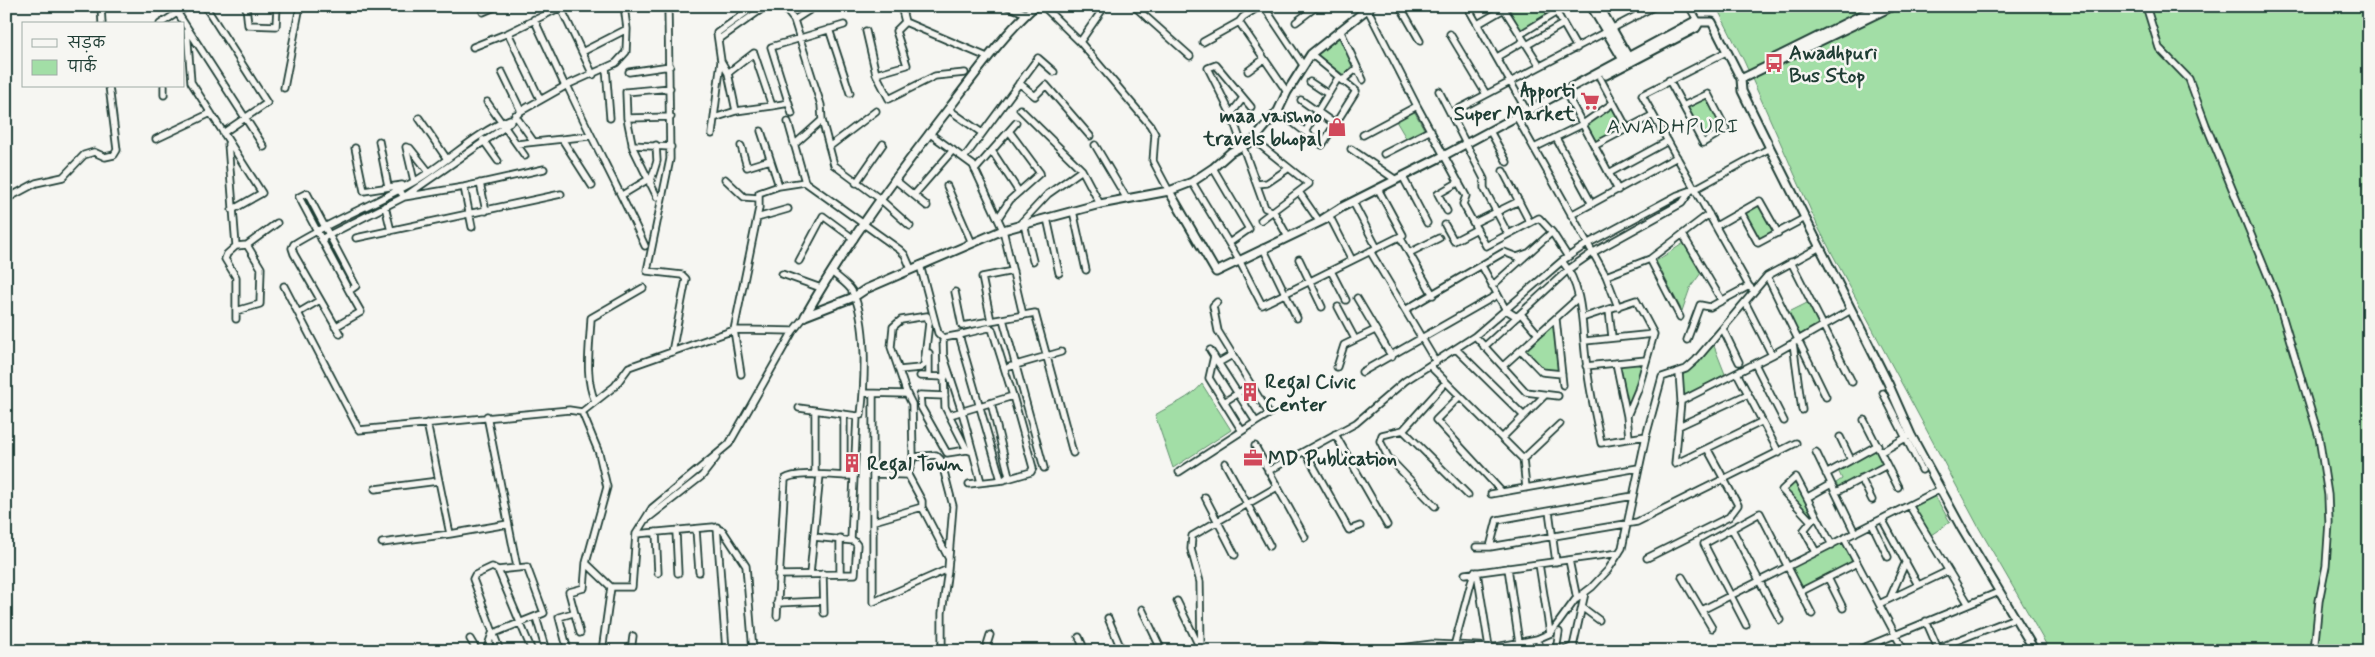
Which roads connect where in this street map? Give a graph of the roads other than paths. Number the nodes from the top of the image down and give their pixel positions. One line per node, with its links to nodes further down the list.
1 (100, 6): 44 (street)
2 (188, 6): 37 (street)
3 (205, 6): 138 (street)
4 (246, 6): 5 (street)
5 (277, 6)
6 (300, 6): 106 (street)
7 (497, 6): 38 (street)
8 (624, 6): 55 (street)
9 (668, 6): 83 (street)
10 (755, 6): 65 (street)
11 (766, 6): 65 (street)
12 (783, 6): 43 (street)
13 (816, 6): 43 (street)
14 (900, 6): 47 (street)
15 (1007, 6): 40 (street)
16 (1035, 6): 40 (street)
17 (1043, 6): 67 (street)
18 (1105, 6): 67 (street)
19 (1134, 6): 75 (street)
20 (1261, 6): 48 (street); 82 (street)
21 (1317, 6): 36 (street)
22 (1400, 6): 66 (street)
23 (1467, 6): 51 (street)
24 (1553, 6): 39 (street)
25 (1591, 6): 60 (street)
26 (1598, 6): 60 (street)
27 (1634, 6): 41 (street)
28 (1655, 6): 41 (street)
29 (1689, 6): 50 (street)
30 (1880, 6): 81 (street)
31 (1893, 6): 81 (street)
32 (2146, 6): 649 (street)
33 (562, 7): 42 (street); 72 (street)
34 (1368, 7): 58 (street); 122 (street)
35 (1507, 8): 51 (street); 63 (street)
36 (1307, 9): 49 (street)
37 (177, 12): 45 (street); 46 (street)
38 (483, 12)
39 (1556, 12): 52 (street); 63 (street)
40 (1027, 14): 76 (street)
41 (1639, 15): 60 (street)
42 (534, 19): 61 (street); 103 (street)
43 (794, 20): 64 (street)
44 (102, 22)
45 (163, 22)
46 (183, 22)
47 (905, 22): 76 (street); 93 (street)
48 (1239, 22): 68 (street); 78 (street)
49 (1296, 22)
50 (1699, 23): 73 (street); 80 (street)
51 (1478, 24): 77 (street)
52 (1563, 24): 69 (street); 71 (street)
53 (185, 26): 56 (street)
54 (844, 26): 57 (street)
55 (627, 29): 72 (street); 85 (street)
56 (187, 30): 133 (street); 138 (street)
57 (829, 30): 64 (street); 110 (street)
58 (1340, 30): 74 (street); 86 (street)
59 (866, 31): 93 (street)
60 (1610, 31): 71 (street); 80 (street)
61 (508, 33): 70 (street); 116 (street)
62 (1450, 34): 112 (street)
63 (1520, 34): 69 (street)
64 (800, 39): 119 (street); 146 (street)
65 (718, 40): 79 (street)
66 (1420, 41)
67 (1080, 42): 233 (street)
68 (1203, 42)
69 (1526, 43): 77 (street); 84 (street)
70 (473, 47)
71 (1577, 48): 84 (street)
72 (582, 52): 94 (street)
73 (1726, 52): 97 (street); 99 (street)
74 (1311, 54): 82 (street); 96 (street)
75 (1190, 56)
76 (987, 57): 125 (street)
77 (1497, 57): 101 (street)
78 (1264, 59): 87 (street); 109 (street)
79 (720, 61): 91 (street); 144 (street)
80 (1627, 61): 95 (street); 132 (street)
81 (1774, 62): 97 (street)
82 (1303, 65): 109 (street)
83 (670, 66): 89 (street); 107 (street)
84 (1540, 66): 101 (street)
85 (606, 68): 94 (street); 142 (street)
86 (1357, 68): 96 (street); 98 (street)
87 (1248, 71)
88 (502, 72): 127 (street)
89 (629, 72)
90 (1054, 72): 102 (street)
91 (728, 73): 121 (street); 128 (street)
92 (965, 73): 93 (street)
93 (876, 74)
94 (593, 75): 103 (street)
95 (1600, 78): 114 (street); 120 (street)
96 (1340, 79): 111 (street); 149 (street)
97 (1741, 79): 190 (street)
98 (1363, 80)
99 (1669, 80): 123 (street); 137 (street)
100 (1310, 82): 111 (street)
101 (1511, 82): 112 (street); 132 (street)
102 (1019, 83): 159 (street); 165 (street)
103 (566, 86): 116 (street); 164 (street)
104 (109, 88): 243 (street)
105 (164, 88): 113 (street)
106 (284, 88)
107 (670, 88): 140 (street); 143 (street)
108 (1438, 91): 134 (street)
109 (1287, 92): 130 (street)
110 (850, 93)
111 (1328, 94): 131 (street)
112 (1486, 94): 134 (street)
113 (164, 95)
114 (1567, 95): 132 (street); 150 (street)
115 (1243, 98): 124 (street); 136 (street); 136 (street)
116 (540, 99): 127 (street)
117 (1301, 100): 131 (street)
118 (487, 102): 151 (street)
119 (789, 103): 121 (street); 135 (street)
120 (1613, 103): 150 (street); 152 (street)
121 (772, 106): 128 (street)
122 (1417, 106): 153 (street); 163 (street)
123 (1683, 106): 123 (street)
124 (1251, 107)
125 (948, 109): 158 (street); 159 (street)
126 (1020, 109): 208 (street)
127 (521, 111): 139 (street)
128 (736, 111): 144 (street)
129 (876, 111): 186 (street)
130 (1278, 111): 156 (street); 169 (street)
131 (1317, 111): 149 (street); 156 (street)
132 (1528, 112): 145 (street)
133 (211, 113): 157 (street); 167 (street)
134 (1451, 113): 177 (street)
135 (792, 114)
136 (1230, 114): 187 (street)
137 (1653, 115): 152 (street); 171 (street)
138 (244, 117): 157 (street); 184 (street)
139 (514, 117): 151 (street); 174 (street)
140 (671, 117): 143 (street); 185 (street)
141 (418, 118): 197 (street)
142 (610, 118)
143 (627, 118): 178 (street)
144 (714, 118): 161 (street)
145 (1517, 118): 160 (street); 177 (street); 189 (street)
146 (822, 120): 180 (street); 186 (street)
147 (788, 122): 180 (street)
148 (1016, 123): 155 (street)
149 (1335, 124): 156 (street)
150 (1582, 124): 166 (street); 183 (street)
151 (503, 125): 162 (street); 173 (street); 175 (street)
152 (1627, 128): 183 (street)
153 (1431, 130): 194 (street); 196 (street)
154 (761, 131): 200 (street)
155 (1009, 131): 193 (street); 235 (street)
156 (1305, 132)
157 (223, 133): 172 (street)
158 (929, 133): 192 (street); 213 (street)
159 (982, 133): 198 (street)
160 (1491, 133): 177 (street); 203 (street)
161 (712, 134)
162 (479, 135): 173 (street); 197 (street)
163 (1363, 135)
164 (590, 136): 168 (street); 238 (street)
165 (1090, 136)
166 (1556, 138): 189 (street); 249 (street)
167 (156, 139)
168 (562, 139): 174 (street); 227 (street)
169 (1254, 140): 187 (street); 205 (street)
170 (379, 141): 225 (street)
171 (1668, 141): 199 (street); 211 (street)
172 (228, 142): 252 (street); 252 (street)
173 (484, 142): 201 (street); 202 (street)
174 (534, 142): 175 (street)
175 (516, 144): 195 (street)
176 (883, 144): 222 (street)
177 (1466, 144): 196 (street); 258 (street)
178 (632, 145): 179 (street); 217 (street)
179 (656, 145): 185 (street); 217 (street)
180 (794, 145): 218 (street)
181 (741, 146): 200 (street)
182 (1094, 146): 244 (street)
183 (1594, 146): 211 (street)
184 (264, 147)
185 (671, 147): 389 (street)
186 (829, 147): 222 (street)
187 (1243, 147): 204 (street); 224 (street)
188 (355, 148): 225 (street)
189 (1534, 148): 262 (street)
190 (1770, 148): 234 (street); 266 (street)
191 (1351, 149): 215 (street)
192 (953, 150): 198 (street); 239 (street)
193 (992, 151): 207 (street); 235 (street)
194 (1384, 154)
195 (525, 156)
196 (1445, 156): 214 (street); 215 (street); 220 (street)
197 (448, 158): 202 (street); 210 (street)
198 (964, 158): 207 (street)
199 (1677, 158): 232 (street); 234 (street)
200 (770, 160): 228 (street)
201 (498, 161)
202 (455, 162): 240 (street)
203 (1507, 162)
204 (1213, 168): 219 (street); 296 (street)
205 (1289, 168): 224 (street); 236 (street)
206 (544, 169): 221 (street)
207 (975, 170): 264 (street)
208 (1082, 170): 248 (street); 273 (street)
209 (1503, 171): 246 (street)
210 (429, 172): 216 (street); 216 (street)
211 (1609, 173): 232 (street)
212 (725, 179): 242 (street)
213 (894, 179): 239 (street); 245 (street)
214 (1404, 179): 231 (street); 271 (street)
215 (1396, 180): 231 (street)
216 (414, 181): 223 (street)
217 (648, 182): 238 (street); 241 (street)
218 (805, 182): 228 (street); 274 (street)
219 (1192, 182): 233 (street); 296 (street)
220 (1459, 182): 256 (street); 272 (street)
221 (480, 183): 226 (street); 254 (street)
222 (856, 183): 245 (street)
223 (408, 184): 225 (street); 230 (street)
224 (1257, 184): 257 (street)
225 (388, 186)
226 (464, 186): 240 (street); 260 (street)
227 (592, 186)
228 (779, 186): 242 (street)
229 (947, 186): 295 (street)
230 (399, 189): 240 (street); 276 (street)
231 (1379, 190): 247 (street); 290 (street)
232 (1618, 190): 249 (street)
233 (1169, 191): 244 (street); 312 (street)
234 (1692, 191): 261 (street); 297 (street); 307 (street)
235 (1019, 192): 264 (street)
236 (1299, 192): 257 (street); 267 (street)
237 (561, 194): 254 (street)
238 (622, 195): 300 (street)
239 (914, 195): 251 (street)
240 (404, 197): 250 (street)
241 (657, 197)
242 (758, 198): 263 (street)
243 (6, 199)
244 (1126, 199): 248 (street)
245 (880, 200): 274 (street); 277 (street)
246 (1518, 201): 258 (street); 269 (street)
247 (1354, 203): 267 (street); 303 (street)
248 (1100, 204): 255 (street)
249 (1592, 204): 262 (street)
250 (385, 206): 283 (street); 286 (street)
251 (927, 206)
252 (232, 210): 299 (street)
253 (788, 210): 263 (street)
254 (486, 211): 260 (street)
255 (1073, 211): 265 (street); 321 (street)
256 (1446, 211)
257 (1274, 212): 268 (street); 289 (street)
258 (1496, 212): 272 (street); 287 (street)
259 (1741, 212): 278 (street); 285 (street); 285 (street)
260 (469, 214): 279 (street); 283 (street)
261 (1709, 214): 278 (street); 288 (street)
262 (1572, 215): 297 (street)
263 (757, 218): 370 (street)
264 (998, 218): 282 (street)
265 (1047, 218): 273 (street); 325 (street)
266 (1805, 218): 285 (street); 301 (street)
267 (1324, 219): 289 (street); 313 (street)
268 (1261, 220)
269 (1529, 221): 284 (street); 287 (street)
270 (277, 223): 298 (street)
271 (1427, 223)
272 (1474, 223): 280 (street)
273 (1022, 224): 282 (street); 314 (street)
274 (864, 225): 294 (street); 319 (street)
275 (1445, 225): 280 (street)
276 (324, 226): 281 (street); 281 (street); 286 (street)
277 (910, 226)
278 (1716, 226): 334 (street)
279 (472, 228)
280 (1477, 229): 287 (street)
281 (316, 230): 291 (street); 343 (street)
282 (1003, 230): 295 (street); 322 (street)
283 (390, 231): 292 (street)
284 (1552, 232): 306 (street); 308 (street)
285 (1778, 233)
286 (329, 234): 291 (street); 335 (street)
287 (1508, 234)
288 (1683, 235): 310 (street); 345 (street)
289 (1288, 237): 302 (street)
290 (1400, 237): 303 (street); 305 (street)
291 (321, 238): 335 (street)
292 (356, 238)
293 (1439, 238): 305 (street)
294 (854, 239): 311 (street); 324 (street)
295 (972, 243): 317 (street)
296 (1229, 243): 312 (street)
297 (1587, 244): 307 (street); 308 (street)
298 (247, 245): 299 (street); 355 (street)
299 (236, 246): 355 (street)
300 (645, 246)
301 (1820, 247): 316 (street); 354 (street)
302 (1263, 248): 312 (street); 337 (street)
303 (1377, 248): 304 (street)
304 (1370, 251): 313 (street); 351 (street)
305 (1409, 253): 338 (street)
306 (1528, 253): 318 (street); 331 (street)
307 (1592, 253): 320 (street); 327 (street)
308 (1568, 257): 315 (street)
309 (1299, 259): 329 (street)
310 (1650, 259): 327 (street); 360 (street)
311 (799, 260)
312 (1239, 260): 337 (street)
313 (1352, 260): 323 (street)
314 (1033, 261)
315 (1562, 261): 320 (street); 352 (street)
316 (1791, 262): 328 (street); 367 (street)
317 (920, 265): 319 (street); 373 (street)
318 (1482, 266): 331 (street); 338 (street)
319 (911, 269): 340 (street)
320 (1569, 269): 342 (street); 359 (street)
321 (1086, 270)
322 (1013, 271): 357 (street); 366 (street)
323 (1331, 271): 329 (street); 344 (street)
324 (832, 272): 333 (street); 340 (street)
325 (1059, 273)
326 (782, 274): 333 (street)
327 (1606, 276): 350 (street)
328 (1767, 276): 334 (street); 385 (street)
329 (1309, 281): 337 (street); 348 (street)
330 (284, 286): 356 (street)
331 (1492, 286): 339 (street)
332 (643, 288): 434 (street)
333 (821, 288): 358 (street)
334 (1752, 288): 345 (street); 347 (street)
335 (349, 291): 368 (street)
336 (955, 292): 366 (street)
337 (1286, 294): 361 (street)
338 (1433, 295): 351 (street)
339 (1497, 295): 352 (street); 382 (street)
340 (854, 297): 358 (street); 421 (street)
341 (1358, 298): 371 (street)
342 (1578, 298): 362 (street); 365 (street)
343 (320, 300): 356 (street); 368 (street)
344 (1346, 300)
345 (1722, 301): 383 (street)
346 (1217, 302): 391 (street)
347 (1745, 302): 369 (street); 392 (street)
348 (1322, 307)
349 (1338, 307): 381 (street)
350 (1618, 307): 353 (street); 376 (street)
351 (1405, 310): 382 (street)
352 (1506, 310): 359 (street); 378 (street)
353 (1609, 310): 362 (street); 379 (street)
354 (1851, 310): 367 (street); 461 (street)
355 (236, 311): 363 (street)
356 (298, 313): 453 (street)
357 (1023, 315): 364 (street); 393 (street)
358 (805, 316): 372 (street)
359 (1519, 316): 375 (street); 386 (street)
360 (1680, 316)
361 (1297, 318)
362 (1582, 318): 384 (street)
363 (236, 319)
364 (1003, 319): 366 (street); 402 (street)
365 (1556, 319): 375 (street); 413 (street)
366 (991, 322)
367 (1824, 325): 385 (street); 417 (street)
368 (336, 327): 374 (street)
369 (1723, 329): 398 (street); 410 (street)
370 (734, 330): 372 (street); 389 (street); 412 (street)
371 (1375, 330): 381 (street); 395 (street)
372 (793, 331): 474 (street)
373 (938, 333): 380 (street); 415 (street)
374 (340, 334)
375 (1538, 334): 388 (street)
376 (1654, 334): 379 (street); 396 (street)
377 (959, 335): 380 (street); 429 (street); 437 (street)
378 (1475, 336): 386 (street); 387 (street)
379 (1612, 337): 384 (street)
380 (944, 338): 394 (street)
381 (1355, 339): 407 (street)
382 (1422, 339): 395 (street); 397 (street)
383 (1687, 340)
384 (1585, 341): 405 (street)
385 (1795, 342): 392 (street); 432 (street); 439 (street)
386 (1484, 347): 404 (street)
387 (1456, 349): 397 (street); 447 (street)
388 (1521, 350): 404 (street); 413 (street)
389 (672, 352): 434 (street)
390 (1060, 352): 393 (street)
391 (1232, 354): 399 (street); 419 (street)
392 (1772, 355): 401 (street)
393 (1046, 356): 402 (street); 472 (street)
394 (944, 357): 416 (street); 442 (street)
395 (1392, 357): 409 (street)
396 (1646, 360): 400 (street); 448 (street)
397 (1436, 362): 403 (street)
398 (1739, 362)
399 (1218, 363): 422 (street); 435 (street)
400 (1616, 363): 405 (street); 448 (street)
401 (1755, 364): 411 (street); 450 (street)
402 (1016, 365): 406 (street); 480 (street)
403 (1430, 366): 418 (street); 458 (street)
404 (1503, 366): 425 (street)
405 (1586, 366): 463 (street)
406 (1009, 367)
407 (1337, 367)
408 (899, 370): 408 (street); 424 (street)
409 (1362, 372)
410 (1679, 372): 433 (street); 459 (street)
411 (1737, 373): 426 (street); 433 (street)
412 (741, 374)
413 (1562, 374): 420 (street)
414 (920, 376): 415 (street)
415 (929, 376): 416 (street)
416 (944, 377): 428 (street)
417 (1852, 382)
418 (1445, 383): 431 (street); 457 (street)
419 (1251, 385): 422 (street); 451 (street)
420 (1563, 385)
421 (864, 393): 423 (street); 445 (street)
422 (1238, 393): 435 (street); 451 (street)
423 (873, 394): 424 (street); 485 (street)
424 (907, 394): 475 (street)
425 (1545, 394): 430 (street); 447 (street)
426 (1748, 394): 452 (street); 455 (street)
427 (1883, 394): 461 (street)
428 (945, 396): 446 (street); 468 (street)
429 (1014, 396): 436 (street); 492 (street)
430 (1558, 396)
431 (1459, 397): 462 (street); 503 (street)
432 (1826, 397)
433 (1680, 401): 455 (street)
434 (595, 402): 441 (street)
435 (1224, 402): 456 (street)
436 (991, 403): 437 (street); 492 (street)
437 (979, 406): 442 (street); 492 (street)
438 (799, 408): 440 (street)
439 (1802, 410)
440 (816, 411): 443 (street); 487 (street)
441 (582, 412): 444 (street); 557 (street)
442 (962, 412): 446 (street); 468 (street)
443 (844, 415): 445 (street); 489 (street)
444 (487, 416): 453 (street); 524 (street)
445 (857, 416): 490 (street)
446 (950, 416): 468 (street)
447 (1524, 416): 462 (street)
448 (1627, 416): 463 (street)
449 (1864, 420): 465 (street)
450 (1784, 421)
451 (1256, 422): 456 (street)
452 (1761, 422): 467 (street); 473 (street)
453 (427, 423): 494 (street)
454 (1560, 424): 476 (street)
455 (1679, 426): 467 (street)
456 (1242, 430): 483 (street)
457 (1403, 430): 507 (street); 515 (street)
458 (1335, 434): 469 (street); 527 (street)
459 (1646, 436): 463 (street); 481 (street)
460 (1840, 437): 477 (street)
461 (1908, 437): 471 (street); 482 (street); 501 (street)
462 (1502, 438): 476 (street)
463 (1629, 438)
464 (1796, 443): 473 (street)
465 (1878, 445): 471 (street); 477 (street)
466 (1255, 446): 484 (street)
467 (1708, 450): 493 (street)
468 (970, 451): 495 (street)
469 (1305, 451): 484 (street); 528 (street)
470 (1816, 452): 486 (street)
471 (1881, 452): 479 (street)
472 (1073, 453)
473 (1778, 453): 493 (street)
474 (718, 456): 505 (street); 511 (street)
475 (913, 456): 488 (street); 553 (street)
476 (1523, 459): 500 (street)
477 (1851, 460): 486 (street)
478 (1225, 463): 513 (street)
479 (1888, 465): 491 (street); 499 (street)
480 (1044, 468)
481 (1638, 468): 500 (street); 509 (street)
482 (1922, 470)
483 (1179, 472)
484 (1268, 472): 498 (street)
485 (874, 474): 488 (street); 521 (street)
486 (1826, 474): 497 (street)
487 (817, 475): 489 (street); 537 (street); 574 (street)
488 (908, 475): 516 (street)
489 (844, 476): 490 (street)
490 (853, 476): 542 (street)
491 (1862, 478): 504 (street); 512 (street)
492 (1004, 480): 495 (street)
493 (1725, 480): 525 (street); 552 (street)
494 (438, 481): 502 (street); 535 (street)
495 (981, 482): 496 (street)
496 (969, 484)
497 (1831, 484): 504 (street); 510 (street)
498 (1277, 487): 513 (street); 539 (street)
499 (1898, 487)
500 (1526, 488): 503 (street)
501 (1941, 489): 514 (street); 581 (street)
502 (375, 490)
503 (1502, 492): 506 (street)
504 (1836, 492): 534 (street)
505 (669, 494): 511 (street); 520 (street)
506 (1491, 494)
507 (1468, 495)
508 (1205, 496): 522 (street)
509 (1633, 496): 517 (street); 525 (street)
510 (1808, 497): 518 (street); 523 (street)
511 (674, 499): 520 (street)
512 (1872, 500)
513 (1248, 504): 522 (street); 545 (street)
514 (1909, 505): 519 (street); 565 (street)
515 (1436, 506)
516 (922, 507): 521 (street); 553 (street)
517 (1549, 511): 538 (street); 546 (street)
518 (1817, 515): 523 (street); 544 (street)
519 (1882, 519): 526 (street); 556 (street)
520 (645, 520): 536 (street)
521 (874, 521): 562 (street)
522 (1217, 521): 550 (street); 626 (street)
523 (1811, 521): 548 (street)
524 (508, 524): 535 (street); 561 (street)
525 (1628, 524): 538 (street); 549 (street)
526 (1872, 524): 534 (street); 551 (street)
527 (1386, 525)
528 (1360, 526)
529 (717, 527): 530 (street); 636 (street); 637 (street)
530 (696, 529): 532 (street); 566 (street)
531 (1732, 529): 560 (street); 577 (street); 583 (street)
532 (676, 531): 533 (street); 569 (street)
533 (656, 532): 536 (street); 568 (street)
534 (1855, 533): 541 (street)
535 (450, 534): 543 (street)
536 (636, 534): 579 (street)
537 (814, 536): 540 (street); 570 (street)
538 (1552, 536): 546 (street); 555 (street)
539 (1305, 537)
540 (840, 538): 542 (street); 572 (street)
541 (1844, 538): 544 (street); 558 (street)
542 (851, 539): 572 (street)
543 (382, 543)
544 (1832, 545): 548 (street)
545 (1270, 546)
546 (1490, 546): 547 (street)
547 (1476, 547)
548 (1816, 552): 560 (street)
549 (1619, 553): 554 (street); 582 (street)
550 (1235, 555)
551 (1888, 557)
552 (1647, 558)
553 (948, 559): 562 (street)
554 (1569, 560): 555 (street); 585 (street)
555 (1556, 562): 559 (street)
556 (1906, 562): 578 (street); 584 (street)
557 (586, 563): 579 (street); 595 (street)
558 (1857, 563): 576 (street); 589 (street)
559 (1539, 564): 563 (street); 610 (street)
560 (1786, 566): 577 (street); 580 (street)
561 (517, 568): 564 (street); 598 (street)
562 (948, 568): 638 (street)
563 (1508, 568): 567 (street); 617 (street)
564 (498, 570): 605 (street); 611 (street)
565 (1948, 571): 578 (street); 590 (street)
566 (699, 572)
567 (1476, 572): 573 (street); 620 (street); 621 (street)
568 (658, 573)
569 (678, 573)
570 (810, 574): 571 (street); 574 (street)
571 (823, 574): 572 (street); 586 (street)
572 (840, 574)
573 (1465, 574)
574 (778, 575): 588 (street)
575 (1682, 576): 594 (street)
576 (1828, 578): 580 (street); 592 (street)
577 (1760, 580): 583 (street); 603 (street)
578 (1918, 584): 584 (street)
579 (611, 587): 634 (street)
580 (1800, 592): 597 (street)
581 (1999, 592): 590 (street); 601 (street)
582 (1585, 593): 585 (street); 591 (street)
583 (1730, 595): 594 (street); 606 (street)
584 (1890, 598): 589 (street)
585 (1577, 599): 610 (street)
586 (824, 601): 588 (street); 596 (street)
587 (1177, 601): 626 (street)
588 (777, 603): 599 (street)
589 (1879, 604): 613 (street)
590 (1968, 604): 604 (street)
591 (1583, 608): 602 (street); 623 (street)
592 (1843, 608)
593 (1142, 609): 642 (street)
594 (1702, 610): 607 (street)
595 (573, 613): 609 (street); 633 (street)
596 (824, 613)
597 (1812, 614)
598 (536, 616): 605 (street); 632 (street)
599 (777, 616)
600 (1108, 618): 641 (street)
601 (2015, 618): 625 (street); 648 (street)
602 (1599, 620)
603 (1780, 620)
604 (1926, 621): 613 (street); 625 (street)
605 (522, 623): 611 (street); 631 (street)
606 (1746, 625)
607 (1712, 628)
608 (1559, 632): 644 (street)
609 (580, 633)
610 (1550, 633): 617 (street)
611 (492, 634): 629 (street); 630 (street)
612 (990, 634): 639 (street)
613 (1897, 635): 646 (street); 647 (street)
614 (633, 636): 635 (street)
615 (1079, 637): 640 (street)
616 (470, 639): 628 (street)
617 (1519, 643): 621 (street)
618 (1539, 644): 643 (street)
619 (1307, 646): 627 (street)
620 (1454, 646): 621 (street); 622 (street)
621 (1488, 646)
622 (1432, 648): 624 (street)
623 (1573, 648): 645 (street)
624 (1401, 649): 627 (street)
625 (1938, 649)
626 (1201, 650)
627 (1381, 650)
628 (477, 651)
629 (486, 651)
630 (500, 651)
631 (532, 651)
632 (546, 651)
633 (568, 651)
634 (602, 651)
635 (631, 651)
636 (726, 651)
637 (753, 651)
638 (942, 651)
639 (985, 651)
640 (1085, 651)
641 (1122, 651)
642 (1162, 651)
643 (1543, 651)
644 (1556, 651)
645 (1562, 651)
646 (1856, 651)
647 (1904, 651)
648 (2035, 651)
649 (2314, 651)

